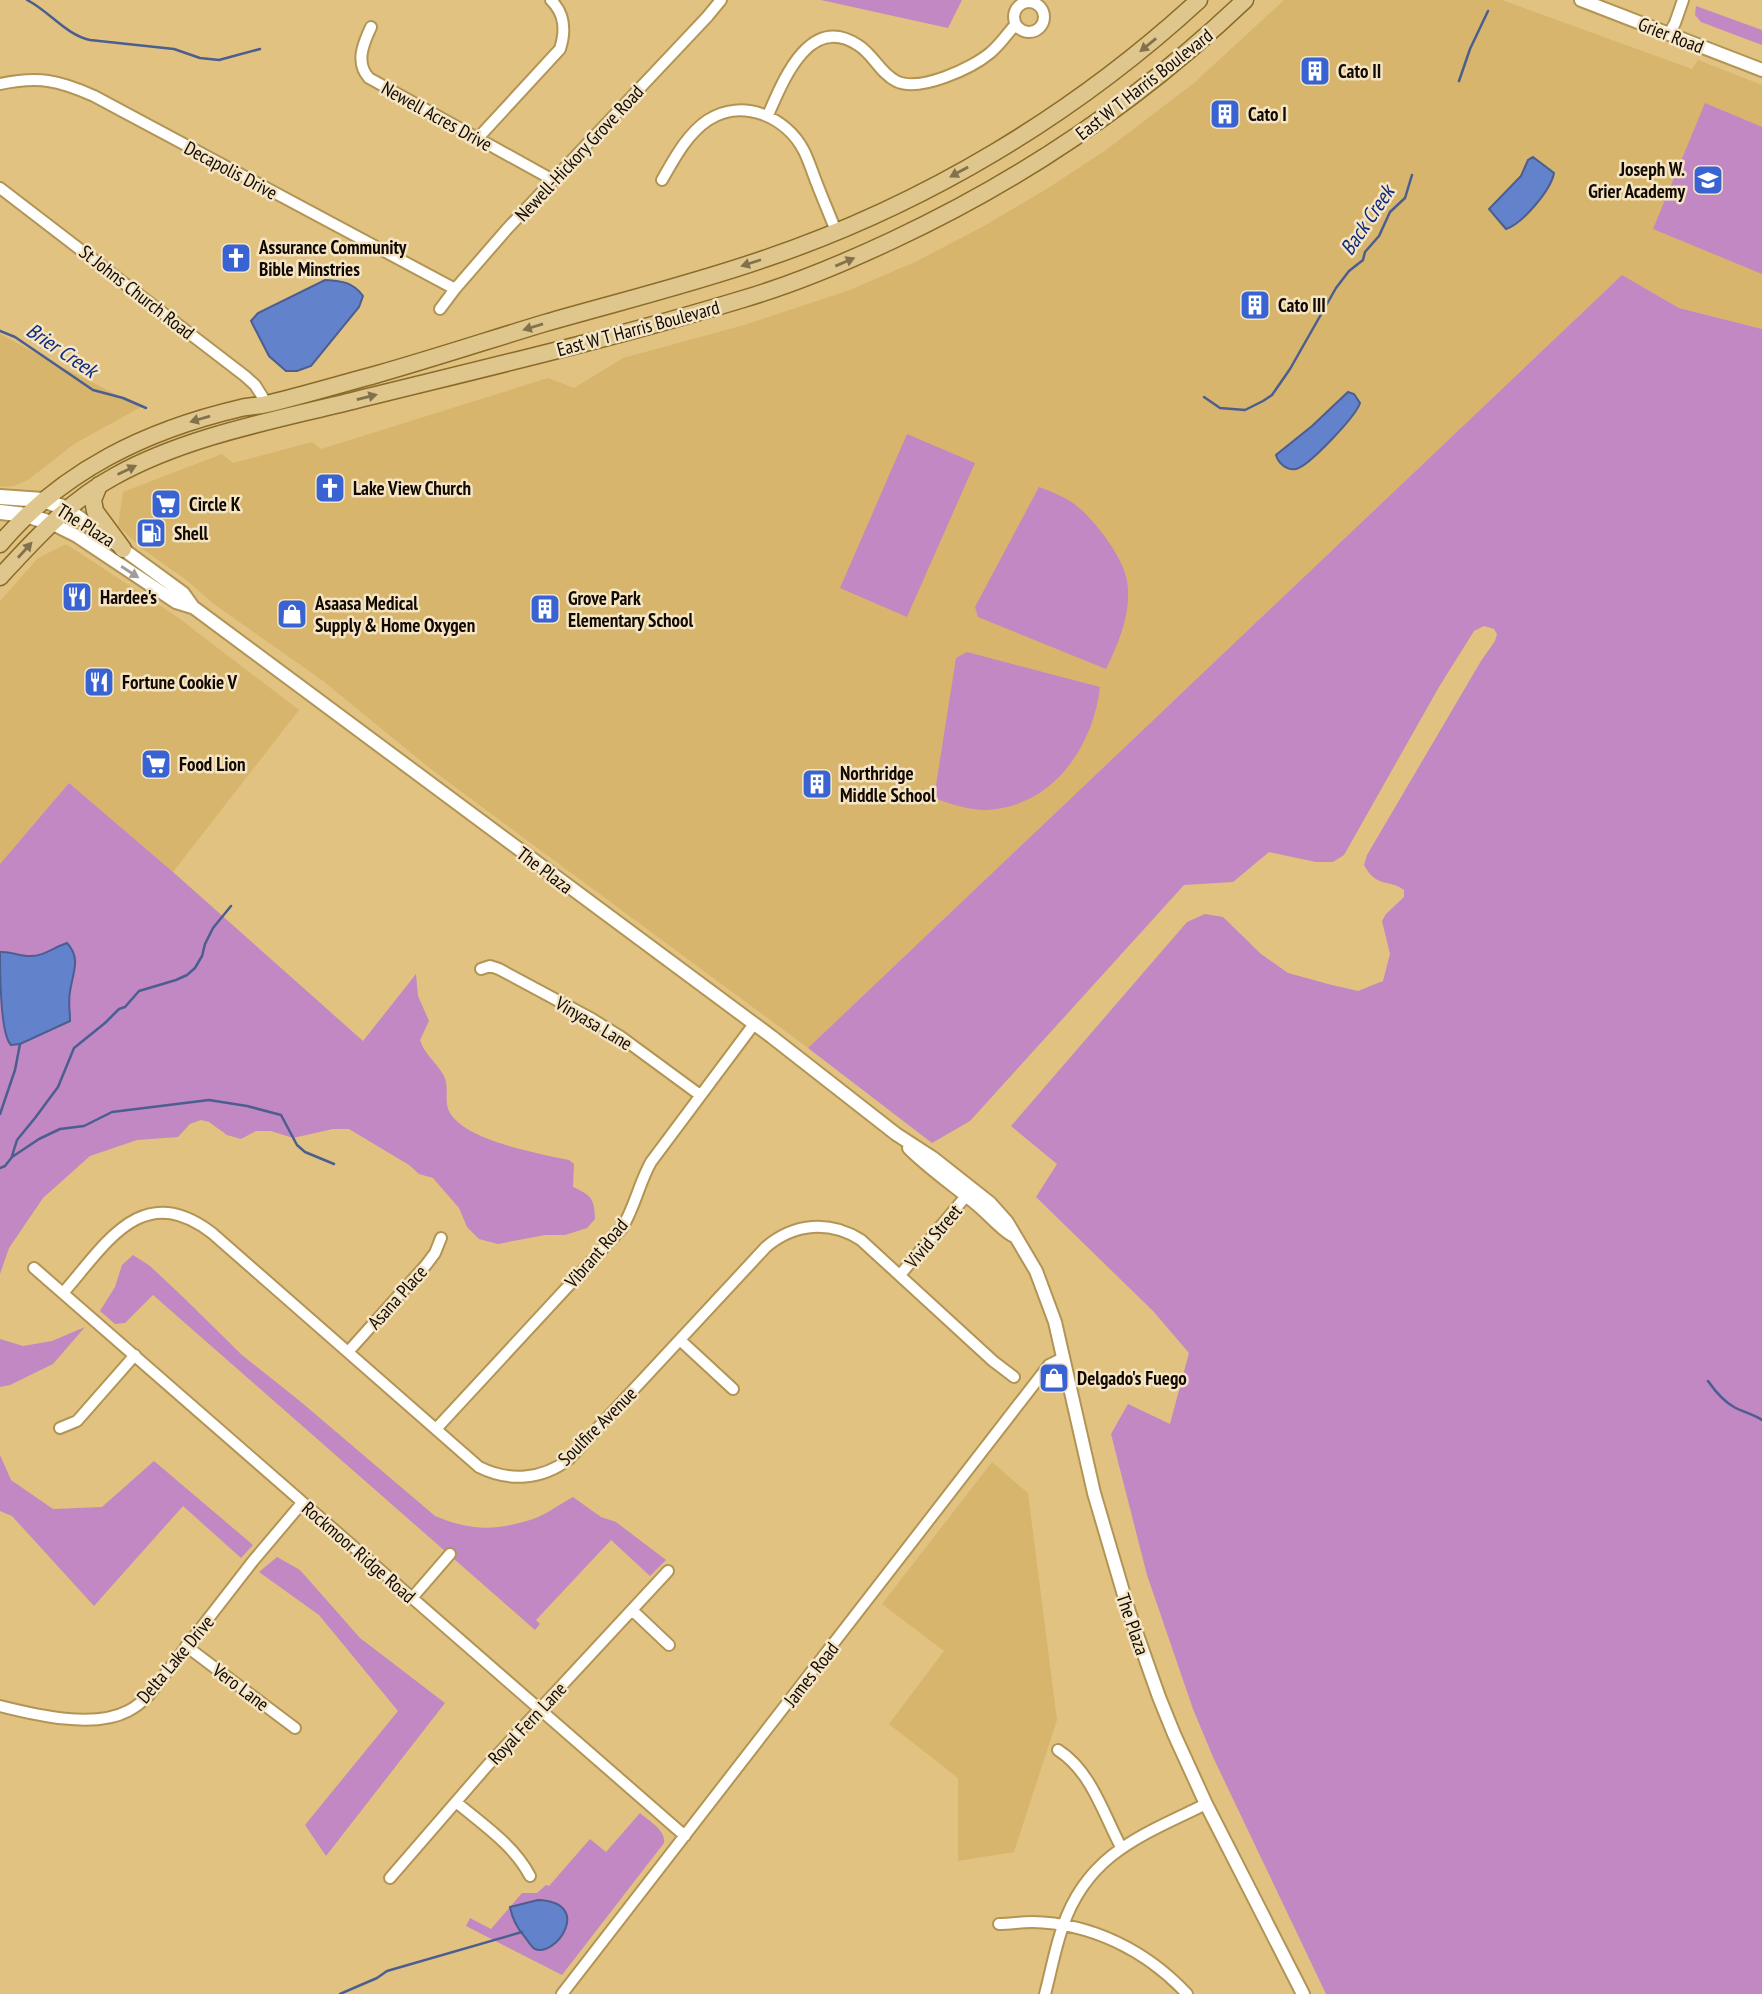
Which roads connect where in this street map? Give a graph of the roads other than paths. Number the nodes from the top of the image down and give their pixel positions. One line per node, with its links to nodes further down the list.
1 (551, 0): 13 (street)
2 (721, 0): 14 (street, Newell-Hickory Grove Road)
3 (1199, 0): 17 (main road, East W T Harris Boulevard, one-way to 17)
4 (1245, 0): 21 (main road, East W T Harris Boulevard, one-way to 4)
5 (1581, 0): 9 (street, Grier Road)
6 (1683, 0): 9 (street)
7 (1015, 25): 12 (street)
8 (371, 27): 13 (street, Newell Acres Drive)
9 (1669, 34): 10 (street, Grier Road)
10 (1762, 70)
11 (0, 84): 18 (street, Decapolis Drive)
12 (768, 115): 15 (street); 17 (street)
13 (478, 138): 14 (street, Newell Acres Drive)
14 (553, 180): 18 (street, Newell-Hickory Grove Road)
15 (662, 180)
16 (0, 188): 20 (street, St Johns Church Road)
17 (836, 232): 20 (main road, East W T Harris Boulevard, one-way to 20)
18 (454, 289): 19 (street, Newell-Hickory Grove Road)
19 (440, 309)
20 (267, 404): 23 (main road, East W T Harris Boulevard, one-way to 23)
21 (99, 485): 24 (main road, East W T Harris Boulevard); 29 (main road)
22 (0, 497): 23 (main road, The Plaza)
23 (43, 500): 24 (main road, The Plaza); 26 (main road, East W T Harris Boulevard)
24 (68, 509): 27 (main road, East W T Harris Boulevard); 29 (street, The Plaza)
25 (0, 512): 26 (main road, The Plaza)
26 (26, 515): 27 (main road, The Plaza); 28 (main road, East W T Harris Boulevard)
27 (51, 523): 30 (main road, East W T Harris Boulevard, one-way to 27); 31 (street, The Plaza, one-way to 31)
28 (0, 544)
29 (124, 549): 31 (street, The Plaza)
30 (0, 577)
31 (192, 607): 33 (street, The Plaza)
32 (481, 969): 34 (street, Vinyasa Lane)
33 (754, 1024): 34 (street, Vibrant Road); 35 (street, The Plaza)
34 (700, 1095): 49 (street, Vibrant Road)
35 (896, 1135): 36 (street, The Plaza); 37 (street, The Plaza)
36 (966, 1196): 37 (street, The Plaza); 40 (street, Vivid Street)
37 (1015, 1237): 45 (street, The Plaza)
38 (441, 1238): 43 (street, Asana Place)
39 (34, 1268): 41 (street, Rockmoor Ridge Road)
40 (900, 1275): 42 (street, Soulfire Avenue); 46 (street, Soulfire Avenue)
41 (63, 1293): 43 (street, Soulfire Avenue); 44 (street, Rockmoor Ridge Road)
42 (680, 1340): 47 (street); 49 (street, Soulfire Avenue)
43 (348, 1352): 49 (street, Soulfire Avenue)
44 (135, 1355): 48 (street); 50 (street, Rockmoor Ridge Road)
45 (1063, 1358): 62 (street, The Plaza); 63 (street, James Road)
46 (1014, 1377)
47 (733, 1389)
48 (60, 1428)
49 (436, 1429)
50 (302, 1503): 53 (street, Rockmoor Ridge Road); 56 (street, Delta Lake Drive)
51 (450, 1554): 53 (street)
52 (668, 1571): 54 (street, Royal Fern Lane)
53 (412, 1598): 58 (street, Rockmoor Ridge Road)
54 (632, 1610): 55 (street); 58 (street, Royal Fern Lane)
55 (670, 1645)
56 (186, 1646): 57 (street, Delta Lake Drive); 59 (street, Vero Lane)
57 (0, 1706)
58 (540, 1709): 61 (street, Royal Fern Lane); 63 (street, Rockmoor Ridge Road)
59 (295, 1728)
60 (1058, 1750): 64 (street)
61 (456, 1802): 65 (street); 66 (street, Royal Fern Lane)
62 (1206, 1804): 64 (street); 72 (street, The Plaza)
63 (685, 1836): 69 (street, James Road)
64 (1121, 1847): 68 (street)
65 (530, 1876)
66 (390, 1878)
67 (999, 1924): 68 (street)
68 (1063, 1926): 70 (street); 71 (street)
69 (562, 1994)
70 (1045, 1994)
71 (1187, 1994)
72 (1303, 1994)

